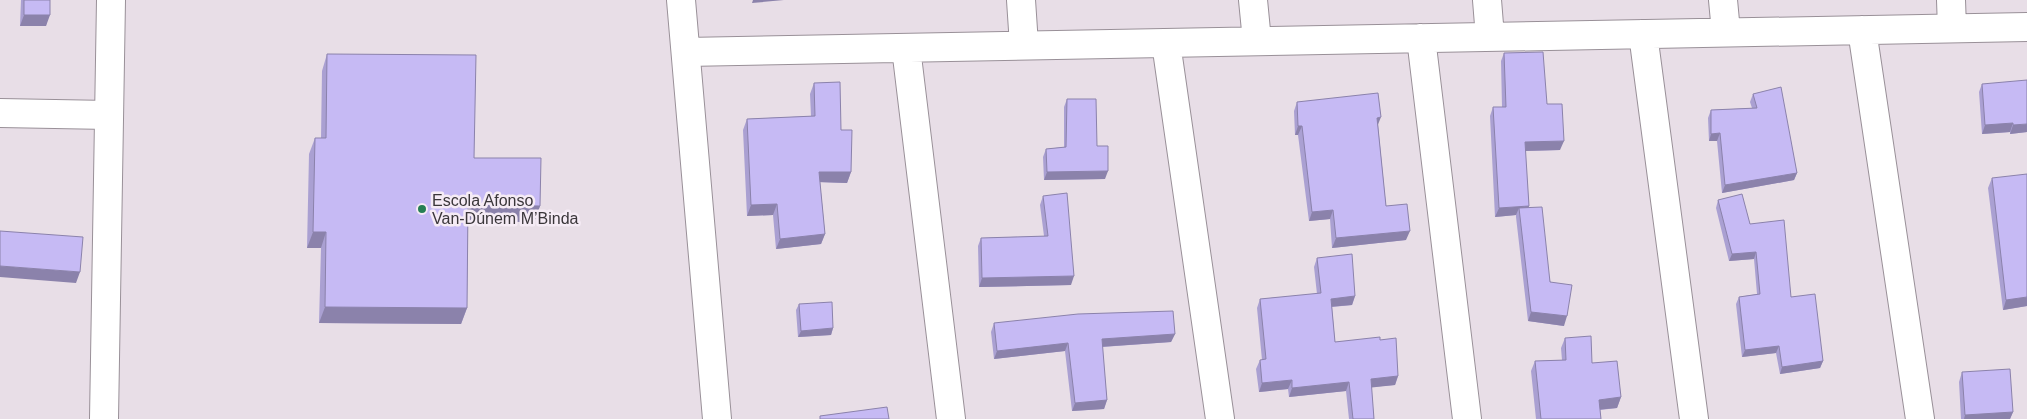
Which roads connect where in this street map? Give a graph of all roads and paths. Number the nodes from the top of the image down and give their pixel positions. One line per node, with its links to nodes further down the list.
1 (111, 0): 21 (street)
2 (681, 0): 19 (street)
3 (1022, 0): 17 (street)
4 (1253, 0): 15 (street)
5 (1487, 0): 13 (street)
6 (1723, 0): 11 (street)
7 (1950, 0): 9 (street)
8 (2027, 27): 9 (street)
9 (1952, 28): 10 (street)
10 (1862, 30): 11 (street); 28 (street)
11 (1726, 32): 12 (street)
12 (1643, 34): 13 (street); 27 (street)
13 (1490, 37): 14 (street)
14 (1420, 38): 15 (street); 26 (street)
15 (1257, 41): 16 (street)
16 (1166, 43): 17 (street); 25 (street)
17 (1024, 46): 18 (street)
18 (906, 48): 19 (street); 24 (street)
19 (686, 52): 23 (street)
20 (0, 113): 21 (street)
21 (109, 115): 22 (street)
22 (104, 419)
23 (717, 419)
24 (951, 419)
25 (1220, 419)
26 (1466, 419)
27 (1694, 419)
28 (1920, 419)

